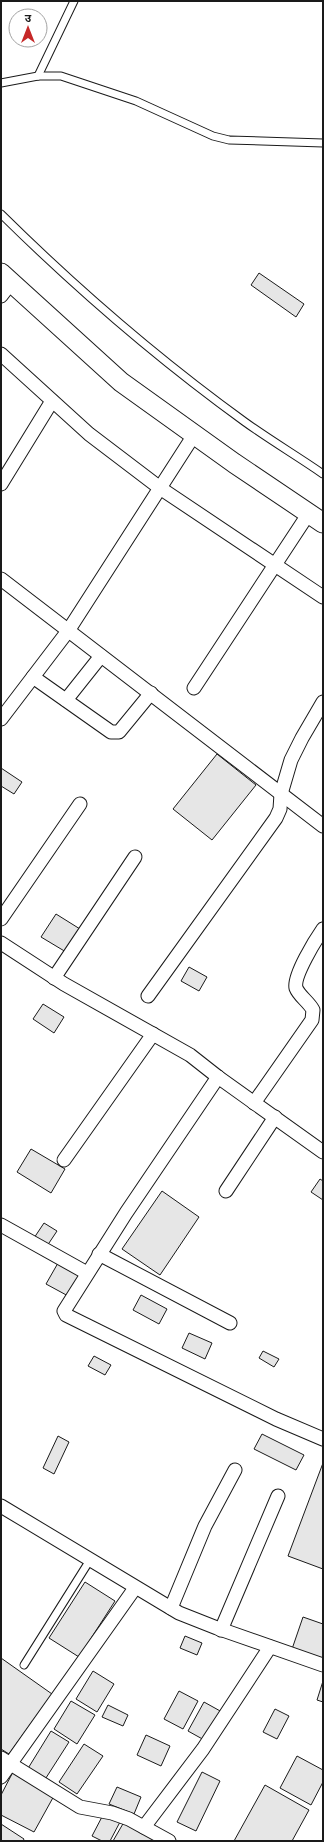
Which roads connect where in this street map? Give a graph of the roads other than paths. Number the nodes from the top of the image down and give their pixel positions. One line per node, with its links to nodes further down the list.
1 (74, 1): 2 (lane)
2 (38, 76): 3 (lane); 4 (lane)
3 (1, 83)
4 (323, 143)
5 (1, 214): 10 (lane)
6 (4, 284): 9 (street)
7 (1, 354): 8 (street)
8 (52, 401): 11 (street); 12 (street)
9 (194, 435): 12 (street); 13 (street)
10 (323, 474)
11 (1, 484)
12 (160, 488): 14 (street); 17 (street)
13 (316, 518): 14 (street)
14 (275, 564): 16 (street); 20 (street)
15 (1, 579): 17 (street)
16 (323, 597)
17 (68, 631): 18 (street); 19 (street)
18 (101, 656): 21 (street); 22 (street)
19 (33, 677): 22 (street); 24 (street)
20 (194, 688)
21 (151, 692): 22 (street); 25 (street)
22 (66, 700)
23 (323, 702): 25 (street)
24 (1, 719)
25 (281, 794): 27 (street); 33 (street)
26 (80, 804): 29 (street)
27 (323, 826)
28 (135, 857): 32 (street)
29 (1, 919)
30 (323, 929): 36 (street)
31 (1, 943): 32 (street)
32 (54, 978): 34 (street)
33 (148, 996)
34 (153, 1034): 35 (street); 39 (street)
35 (218, 1077): 36 (street); 42 (street)
36 (254, 1102): 37 (street)
37 (275, 1117): 38 (street); 40 (street)
38 (323, 1152)
39 (64, 1160)
40 (226, 1191)
41 (1, 1225): 43 (street)
42 (99, 1254): 43 (street); 44 (street)
43 (87, 1273): 45 (street)
44 (230, 1323)
45 (323, 1439)
46 (235, 1470): 51 (street)
47 (278, 1496): 52 (street)
48 (1, 1506): 49 (street)
49 (90, 1560): 50 (street); 54 (lane)
50 (135, 1588): 51 (street); 56 (street)
51 (171, 1608): 52 (street)
52 (221, 1630): 53 (street)
53 (270, 1647): 55 (street); 58 (street)
54 (24, 1665)
55 (323, 1665)
56 (6, 1761): 57 (street); 58 (street)
57 (1, 1777)
58 (144, 1827): 59 (street)
59 (169, 1841)

